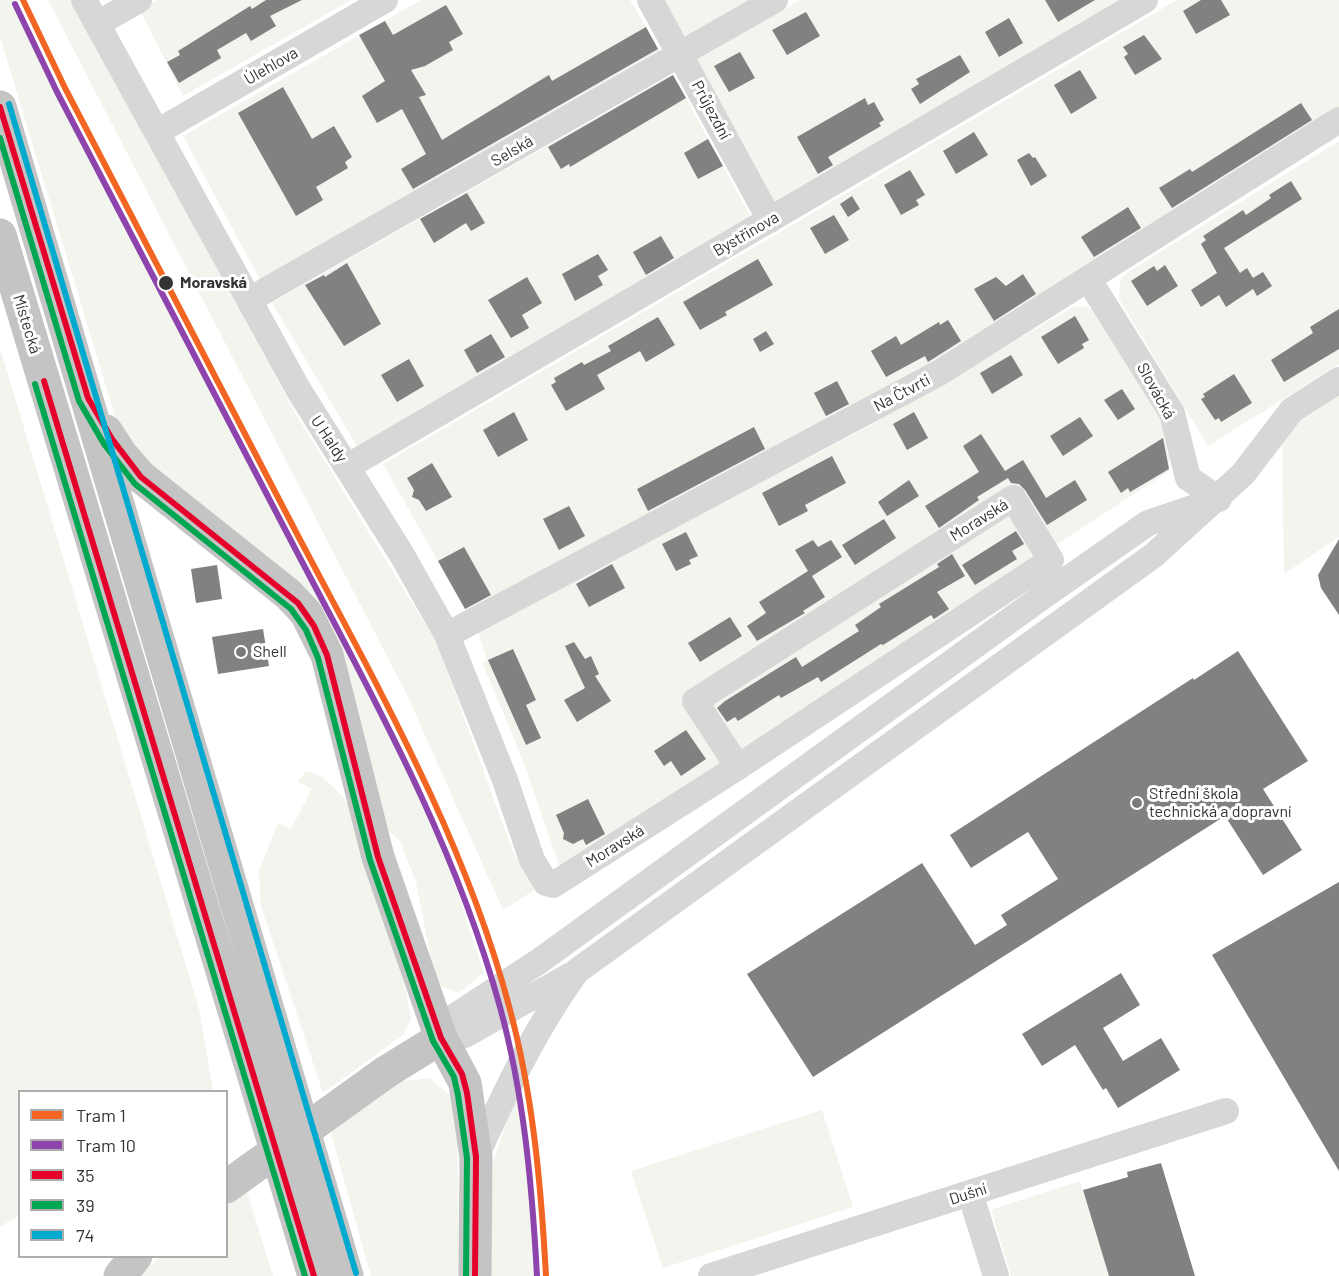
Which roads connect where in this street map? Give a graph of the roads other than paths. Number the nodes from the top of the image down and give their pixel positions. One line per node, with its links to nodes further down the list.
1 (84, 0): 7 (street, U Haldy)
2 (139, 0): 7 (street)
3 (385, 0): 11 (street, Úlehlova)
4 (650, 0): 8 (street, Průjezdní)
5 (775, 0): 8 (street, Selská)
6 (1145, 0): 12 (street, Bystřinova)
7 (96, 24): 11 (street, U Haldy)
8 (681, 55): 12 (street, Průjezdní); 15 (street, Selská)
9 (0, 107): 17 (highway)
10 (1339, 120): 14 (street, Na Čtvrti)
11 (157, 132): 15 (street, U Haldy)
12 (770, 220): 18 (street, Bystřinova)
13 (0, 235): 31 (highway, Místecká)
14 (1089, 280): 19 (street, Slovácká); 20 (street, Na Čtvrti)
15 (249, 300): 18 (street, U Haldy)
16 (1339, 380): 19 (street)
17 (88, 398): 24 (highway); 32 (highway)
18 (347, 467): 20 (street, U Haldy)
19 (1219, 499): 23 (street); 24 (street)
20 (447, 635): 22 (street, U Haldy)
21 (738, 767): 21 (street, Moravská); 22 (street, Moravská)
22 (553, 885)
23 (577, 971): 24 (street); 26 (street)
24 (441, 1038): 26 (highway); 27 (highway, bridge)
25 (1226, 1112): 28 (street, Dušní)
26 (476, 1157): 33 (highway)
27 (228, 1186)
28 (970, 1193): 34 (street, Dušní); 35 (street)
29 (135, 1258): 30 (highway)
30 (120, 1276)
31 (314, 1276)
32 (347, 1276)
33 (475, 1276)
34 (711, 1276)
35 (996, 1276)

